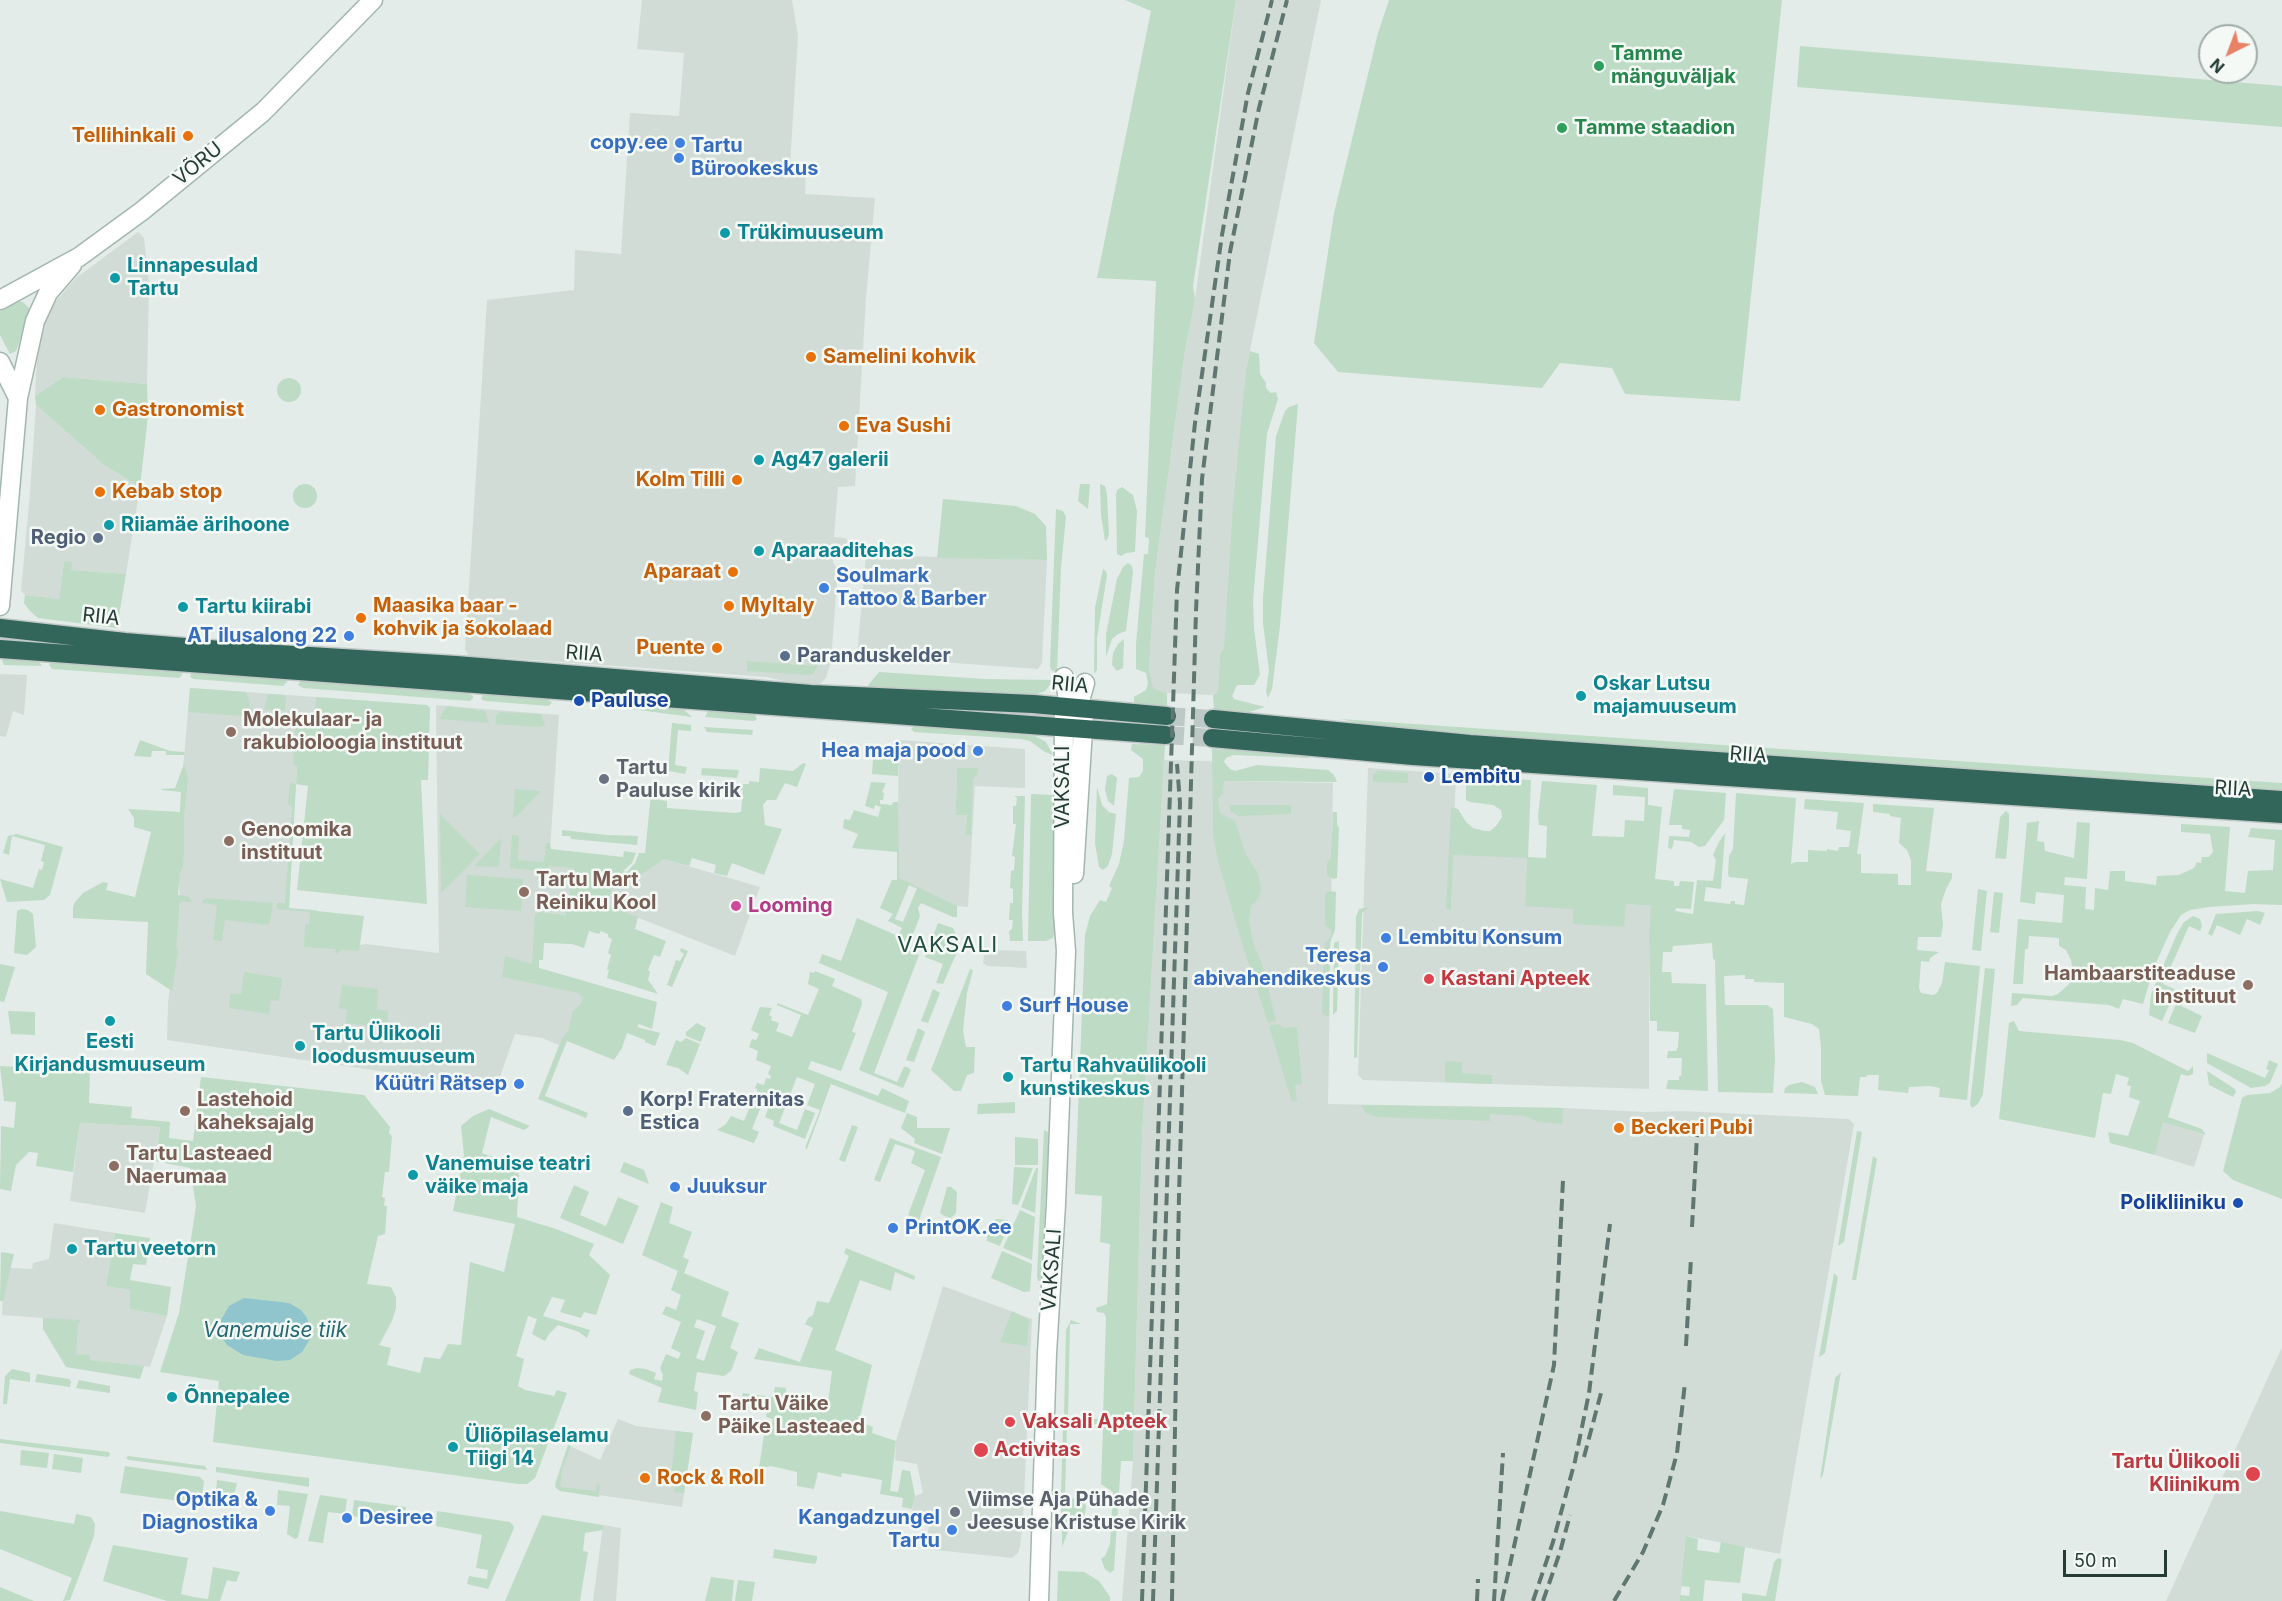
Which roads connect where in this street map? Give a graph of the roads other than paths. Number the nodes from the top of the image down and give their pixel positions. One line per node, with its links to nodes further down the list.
1 (373, 0): 2 (street, VÕRU)
2 (79, 257): 3 (street, VÕRU); 5 (street)
3 (0, 300)
4 (0, 362): 5 (street)
5 (18, 398): 6 (street)
6 (0, 606)
7 (0, 628): 9 (highway, RIIA)
8 (0, 649): 14 (highway, RIIA)
9 (1033, 704): 12 (highway, RIIA); 12 (street)
10 (1119, 712): 11 (highway, RIIA); 12 (highway, RIIA); 12 (street)
11 (1161, 715): 12 (street)
12 (1073, 718): 14 (highway, RIIA); 15 (highway, RIIA); 18 (street, VAKSALI); 19 (street, VAKSALI)
13 (1213, 719): 20 (highway, RIIA)
14 (1016, 723): 18 (street)
15 (1119, 732): 16 (highway, RIIA); 19 (street)
16 (1166, 735)
17 (1212, 738): 21 (highway, RIIA)
18 (1062, 756): 22 (street, VAKSALI)
19 (1082, 763): 22 (street, VAKSALI)
20 (2282, 800)
21 (2282, 814)
22 (1066, 938): 23 (street, VAKSALI)
23 (1039, 1601)

